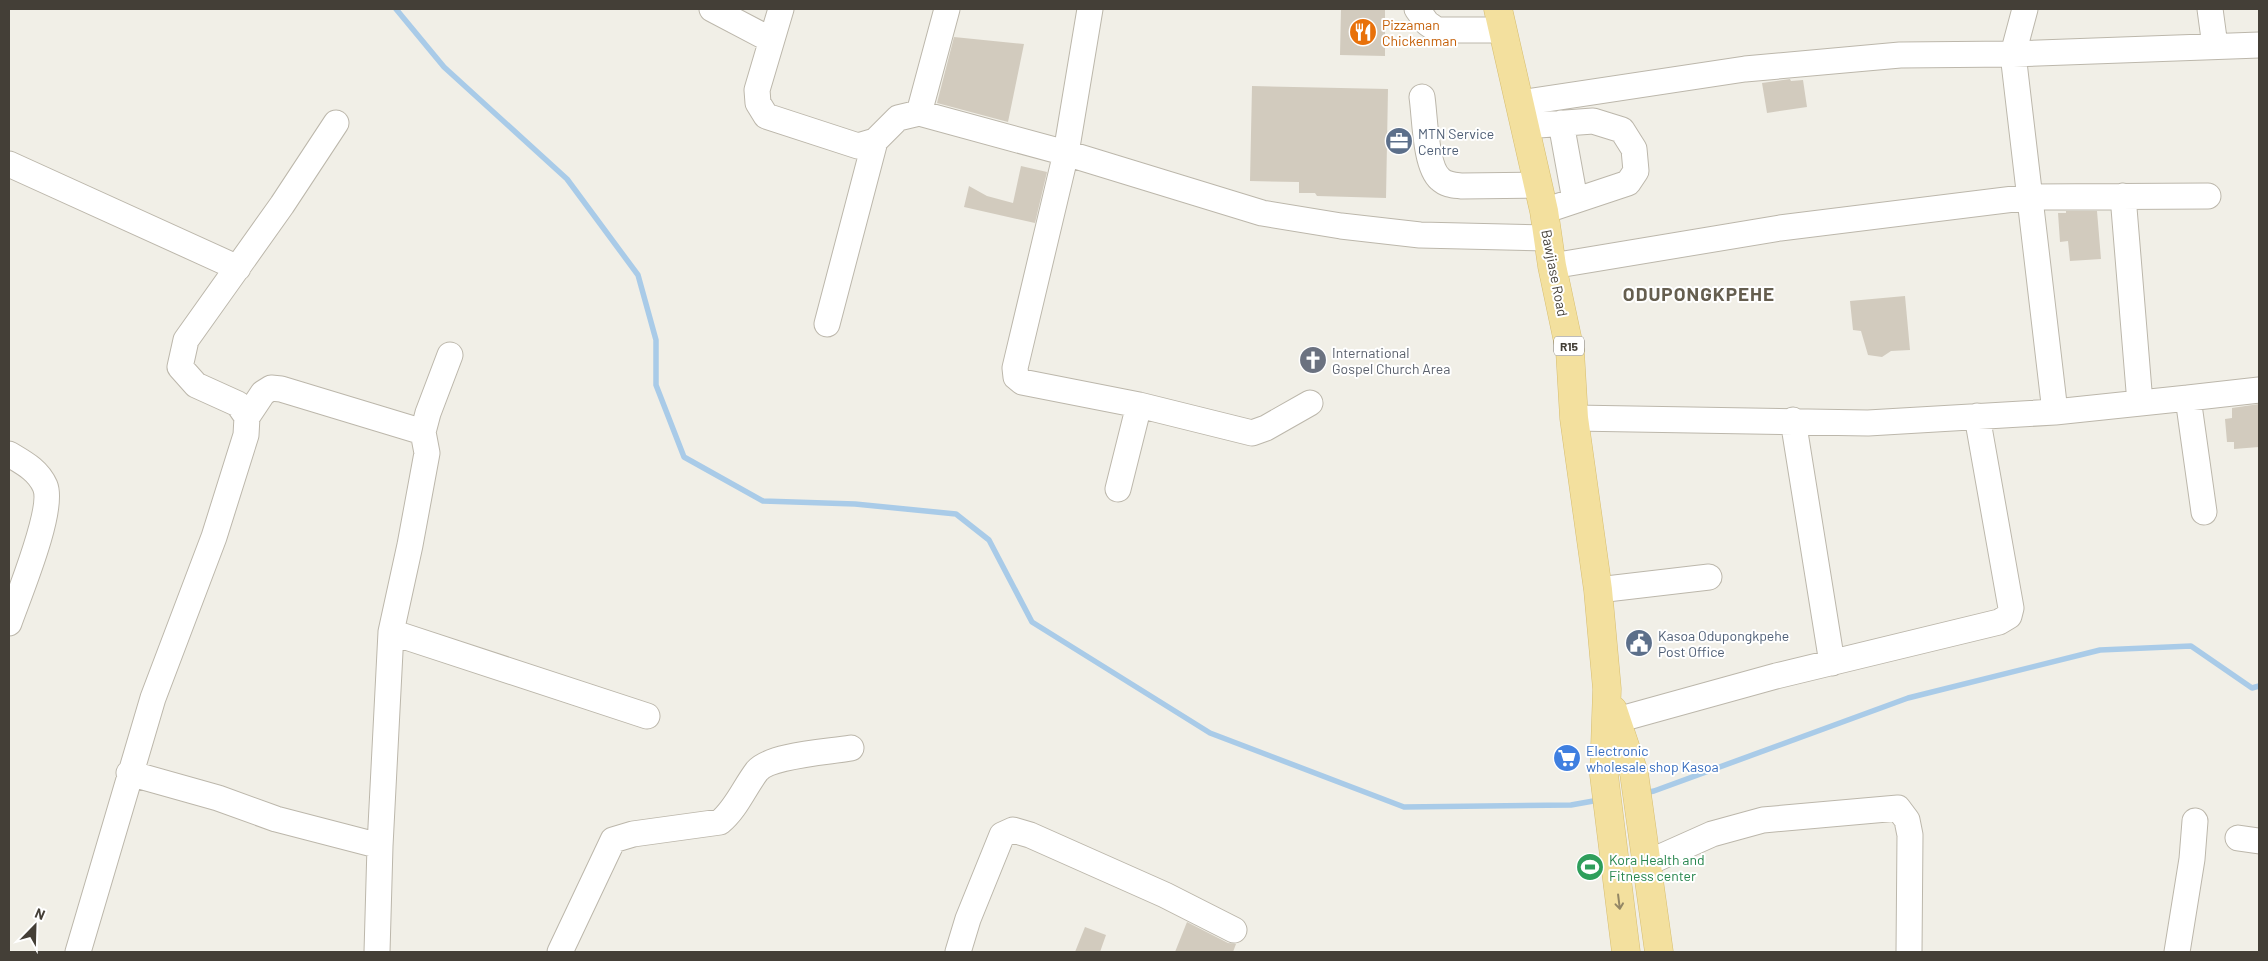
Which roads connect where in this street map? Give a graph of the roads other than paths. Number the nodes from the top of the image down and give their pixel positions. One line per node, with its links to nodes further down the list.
1 (712, 9): 9 (street)
2 (781, 9): 9 (street)
3 (947, 9): 14 (street)
4 (1090, 9): 19 (street)
5 (1417, 9): 8 (street)
6 (2025, 9): 12 (street)
7 (2210, 9): 11 (street)
8 (1500, 20): 15 (main road, Bawjiase Road / R15)
9 (771, 40): 18 (street)
10 (2259, 45): 11 (street)
11 (2215, 46): 12 (street)
12 (2013, 54): 15 (street); 23 (street)
13 (1422, 96): 24 (street)
14 (919, 114): 18 (street); 19 (street)
15 (1523, 114): 17 (street); 24 (main road, Bawjiase Road / R15)
16 (336, 123): 28 (street)
17 (1561, 124): 25 (street); 25 (street)
18 (875, 141): 29 (street)
19 (1066, 153): 26 (street); 35 (street)
20 (9, 164): 28 (street)
21 (2123, 196): 22 (street); 23 (street); 33 (street)
22 (2208, 196)
23 (2030, 197): 27 (street); 36 (street)
24 (1541, 198): 25 (street); 26 (main road, Bawjiase Road / R15)
25 (1575, 200)
26 (1548, 238): 27 (main road, Bawjiase Road / R15)
27 (1552, 266): 39 (main road, Bawjiase Road / R15)
28 (238, 268): 38 (street)
29 (827, 324)
30 (450, 354): 41 (street)
31 (2259, 390): 32 (street)
32 (2188, 398): 33 (street); 44 (street)
33 (2140, 402): 36 (street)
34 (1310, 403): 35 (street)
35 (1139, 405): 43 (street)
36 (2055, 412): 37 (street)
37 (1977, 416): 40 (street); 49 (street)
38 (248, 417): 41 (street); 54 (street)
39 (1574, 418): 40 (street); 46 (main road, Bawjiase Road / R15)
40 (1793, 420): 49 (street)
41 (423, 432): 48 (street)
42 (9, 454): 47 (street)
43 (1118, 489)
44 (2204, 512)
45 (1709, 577): 46 (street)
46 (1598, 590): 50 (main road, Bawjiase Road / R15)
47 (9, 623)
48 (391, 632): 51 (street); 56 (street)
49 (1832, 663): 52 (street)
50 (1607, 689): 52 (main road, Bawjiase Road / R15); 63 (main road, Bawjiase Road / R15, one-way to 63)
51 (647, 716)
52 (1616, 720): 57 (main road, Bawjiase Road / R15)
53 (851, 748): 61 (street)
54 (129, 773): 56 (street); 59 (street)
55 (2195, 821): 66 (street)
56 (380, 846): 60 (street)
57 (1647, 863): 64 (main road, Bawjiase Road / R15); 65 (street)
58 (1234, 930): 62 (street)
59 (78, 952)
60 (377, 952)
61 (560, 952)
62 (958, 952)
63 (1626, 952)
64 (1659, 952)
65 (1909, 952)
66 (2177, 952)

